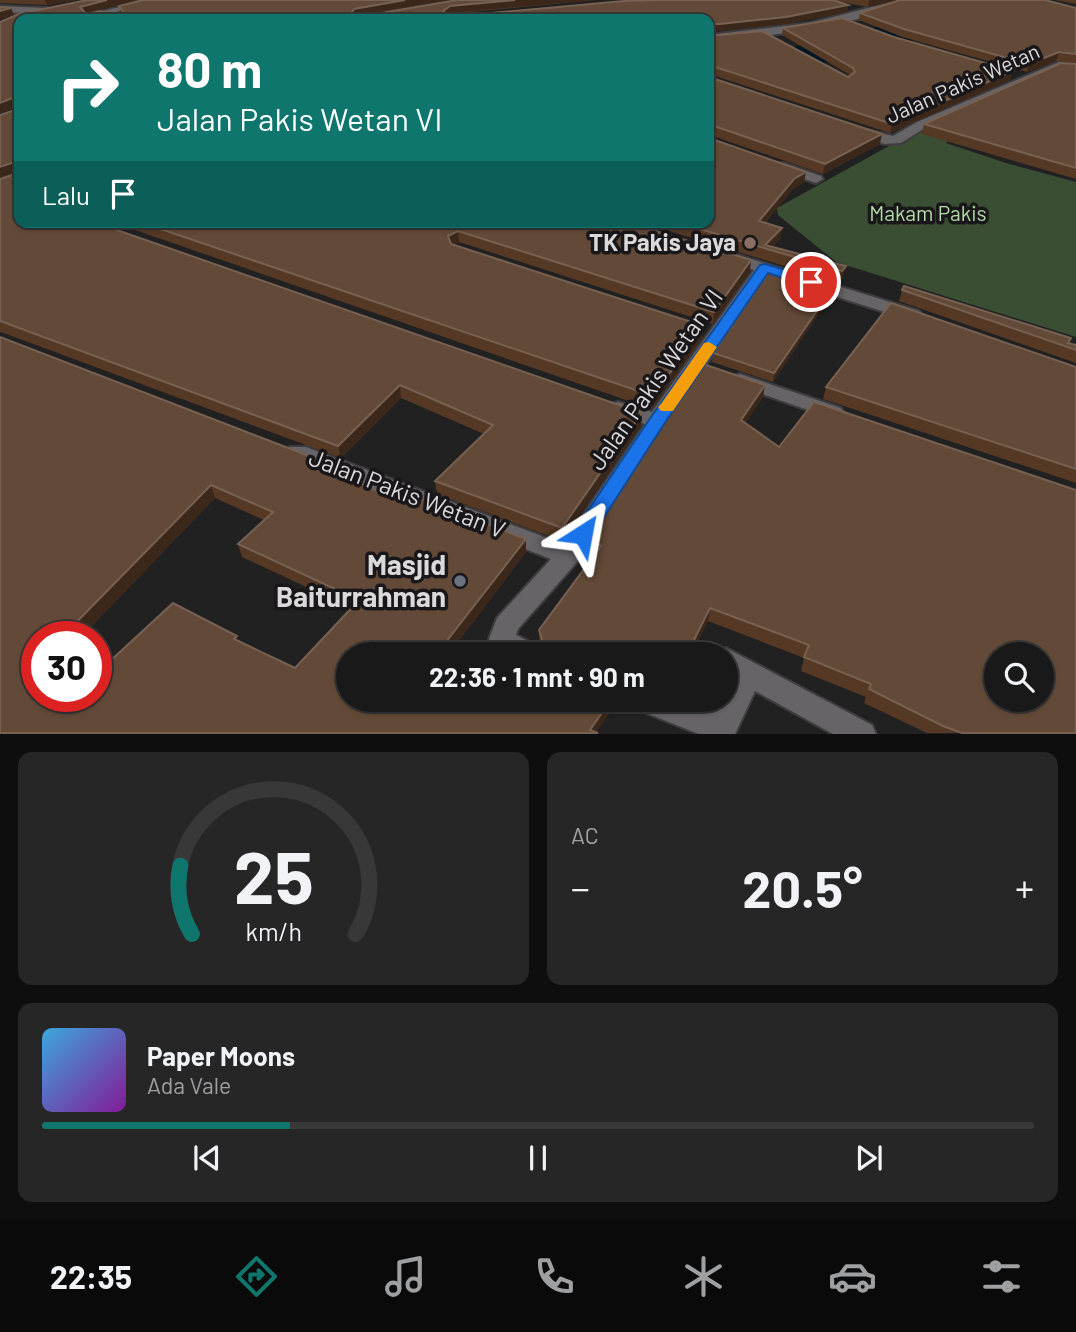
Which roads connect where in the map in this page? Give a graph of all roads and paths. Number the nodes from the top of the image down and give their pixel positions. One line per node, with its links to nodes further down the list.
1 (160, 0): 7 (street)
2 (908, 0): 8 (street)
3 (844, 6): 8 (street)
4 (0, 9): 6 (street)
5 (58, 9): 6 (street)
6 (47, 11): 9 (street)
7 (104, 13): 10 (street)
8 (867, 13): 11 (street)
9 (36, 14)
10 (99, 14)
11 (845, 20): 12 (street); 13 (street)
12 (856, 25)
13 (766, 34): 14 (street); 15 (street)
14 (714, 38)
15 (777, 40)
16 (1076, 68): 17 (street, Jalan Pakis Wetan)
17 (846, 127)
18 (768, 162): 19 (street)
19 (816, 179)
20 (714, 253): 21 (street, Jalan Pakis Wetan VI)
21 (765, 268): 22 (street, Jalan Pakis Wetan VI); 23 (street, Jalan Pakis Wetan VI)
22 (934, 322)
23 (696, 365): 25 (street); 26 (street, Jalan Pakis Wetan VI)
24 (605, 403): 26 (street)
25 (850, 418)
26 (657, 421): 28 (street, Jalan Pakis Wetan VI)
27 (283, 447): 28 (street, Jalan Pakis Wetan V)
28 (568, 556): 29 (street)
29 (506, 642)
30 (738, 665): 34 (street)
31 (675, 712): 33 (street)
32 (723, 712): 33 (street)
33 (721, 731)
34 (862, 733)

